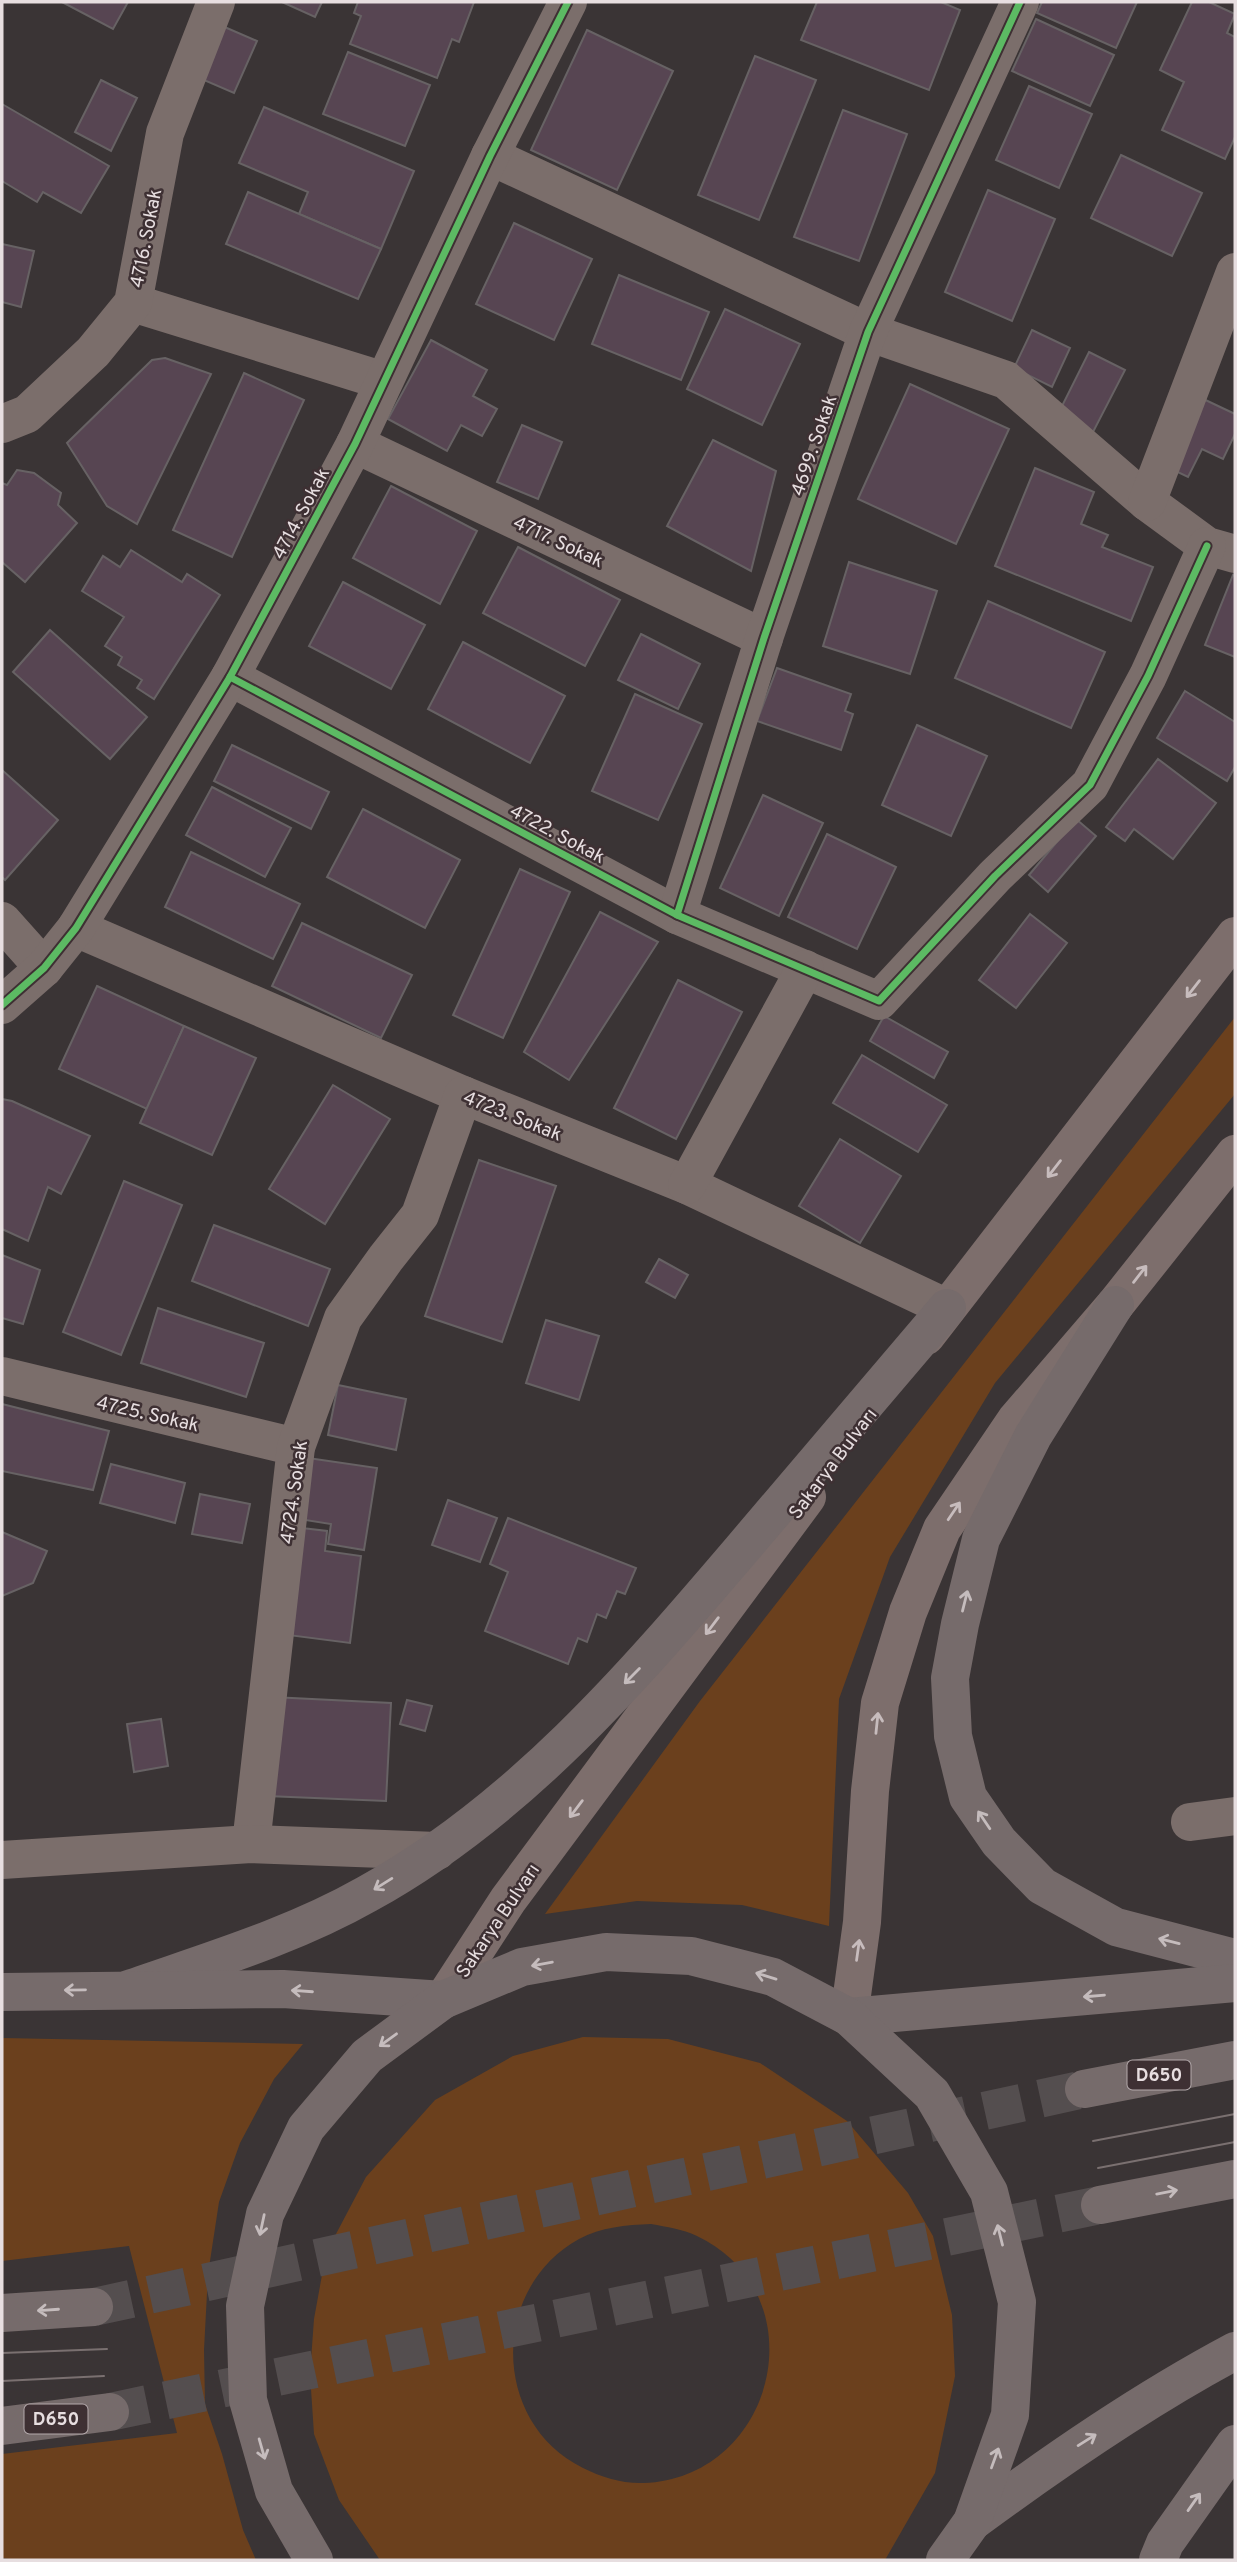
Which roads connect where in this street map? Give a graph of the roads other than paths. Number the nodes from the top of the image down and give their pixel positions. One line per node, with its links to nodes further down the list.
1 (216, 2): 6 (street, 4716. Sokak)
2 (568, 2): 4 (street, 4714. Sokak)
3 (1020, 2): 7 (street, 4699. Sokak)
4 (490, 156): 7 (street); 8 (street, 4714. Sokak)
5 (1235, 272): 11 (street)
6 (133, 303): 8 (street); 9 (street, 4716. Sokak)
7 (868, 332): 11 (street); 13 (street, 4699. Sokak)
8 (384, 381): 10 (street, 4714. Sokak)
9 (2, 424)
10 (355, 444): 13 (street, 4717. Sokak); 14 (street, 4714. Sokak)
11 (1147, 502): 12 (street)
12 (1221, 550): 20 (street, 4722. Sokak)
13 (764, 638): 15 (street, 4699. Sokak)
14 (230, 677): 15 (street, 4722. Sokak); 17 (street, 4714. Sokak)
15 (677, 915): 20 (street, 4722. Sokak)
16 (2, 921): 19 (street)
17 (76, 928): 19 (street, 4714. Sokak); 22 (street, 4723. Sokak)
18 (1235, 936): 26 (main road, Sakarya Bulvarı, one-way to 26)
19 (44, 968): 21 (street, 4714. Sokak)
20 (805, 969): 24 (street)
21 (2, 1004)
22 (463, 1095): 24 (street, 4723. Sokak); 28 (street, 4724. Sokak)
23 (1235, 1154): 25 (main road, one-way to 23)
24 (687, 1185): 26 (street, 4723. Sokak)
25 (1115, 1305): 34 (highway, one-way to 25); 39 (main road, one-way to 25)
26 (947, 1308): 32 (highway, one-way to 32); 38 (main road, Sakarya Bulvarı, one-way to 38)
27 (2, 1376): 28 (street, 4725. Sokak)
28 (296, 1447): 31 (street, 4724. Sokak)
29 (1235, 1816): 30 (street)
30 (1190, 1822)
31 (251, 1843): 32 (street); 33 (street)
32 (437, 1851): 36 (highway, one-way to 36)
33 (2, 1860)
34 (1235, 1958)
35 (1235, 1983): 39 (highway, one-way to 39)
36 (130, 1989): 37 (highway, one-way to 37); 38 (highway, one-way to 36)
37 (2, 1992)
38 (443, 2000): 39 (highway, one-way to 38); 51 (highway, one-way to 51)
39 (849, 2017): 50 (highway, one-way to 39)
40 (1235, 2060): 41 (highway, D650)
41 (1084, 2089)
42 (1235, 2179): 43 (highway, one-way to 42)
43 (1100, 2205)
44 (94, 2307): 45 (highway, one-way to 45)
45 (2, 2314)
46 (1235, 2351): 50 (highway, one-way to 46)
47 (110, 2412): 48 (highway, D650)
48 (2, 2426)
49 (1235, 2444): 54 (highway, one-way to 49)
50 (972, 2522): 52 (highway); 53 (highway)
51 (314, 2560)
52 (944, 2560)
53 (976, 2560)
54 (1158, 2560)

